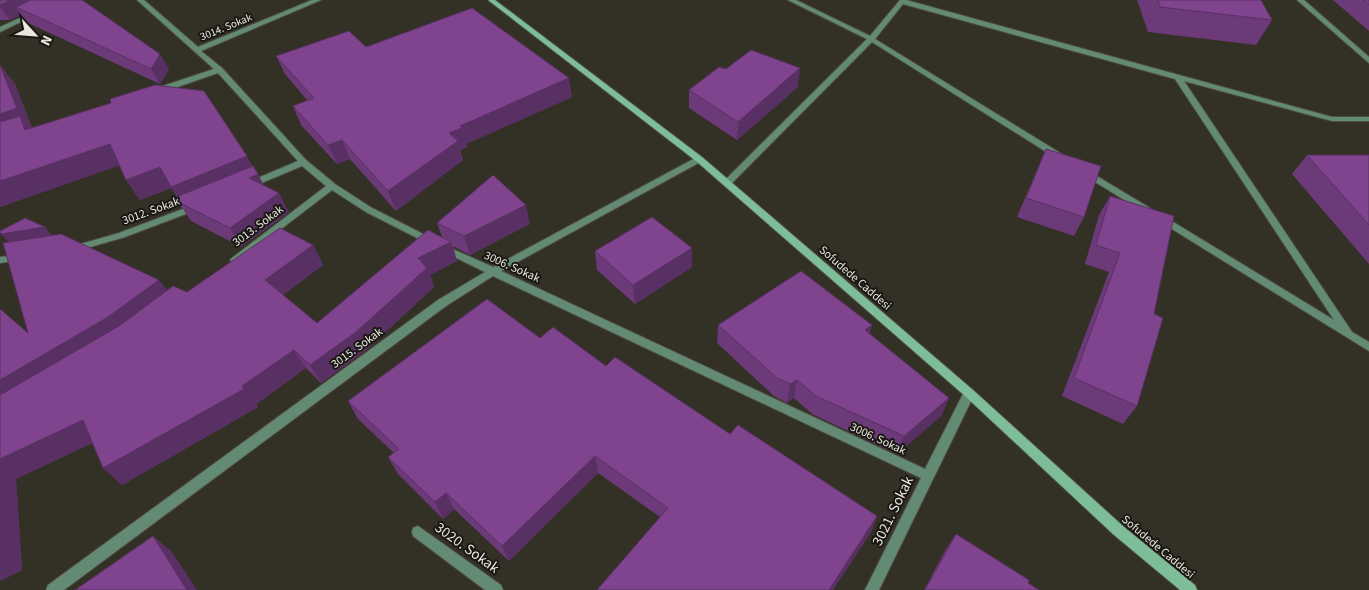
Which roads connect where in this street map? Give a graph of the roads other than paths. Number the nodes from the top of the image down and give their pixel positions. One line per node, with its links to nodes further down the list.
1 (140, 0): 10 (street, 3006. Sokak)
2 (318, 0): 10 (street, 3014. Sokak)
3 (492, 0): 16 (main road, Sofudede Caddesi)
4 (791, 0): 9 (street)
5 (1300, 0): 11 (street)
6 (902, 1): 9 (street); 13 (street)
7 (39, 11): 8 (street)
8 (0, 30)
9 (871, 39): 18 (street); 20 (street)
10 (197, 50): 12 (street, 3006. Sokak)
11 (1369, 61)
12 (218, 70): 14 (street); 17 (street, 3006. Sokak)
13 (1178, 77): 15 (street); 29 (street)
14 (146, 95)
15 (1369, 119)
16 (698, 159): 20 (main road, Sofudede Caddesi); 28 (street, 3015. Sokak)
17 (303, 162): 21 (street, 3006. Sokak); 22 (street)
18 (1072, 164)
19 (1081, 169): 29 (street)
20 (727, 183): 31 (main road, Sofudede Caddesi)
21 (332, 186): 27 (street, 3013. Sokak); 28 (street, 3006. Sokak)
22 (244, 188)
23 (210, 202): 24 (street, 3012. Sokak)
24 (61, 251)
25 (32, 256): 26 (street)
26 (0, 260)
27 (223, 269)
28 (492, 272): 32 (street, 3006. Sokak); 34 (street, 3015. Sokak)
29 (1350, 336): 30 (street)
30 (1369, 347)
31 (969, 392): 32 (street, 3021. Sokak); 37 (main road, Sofudede Caddesi)
32 (928, 476): 36 (street, 3021. Sokak)
33 (418, 532): 35 (street, 3020. Sokak)
34 (53, 590)
35 (496, 590)
36 (872, 590)
37 (1190, 590)

